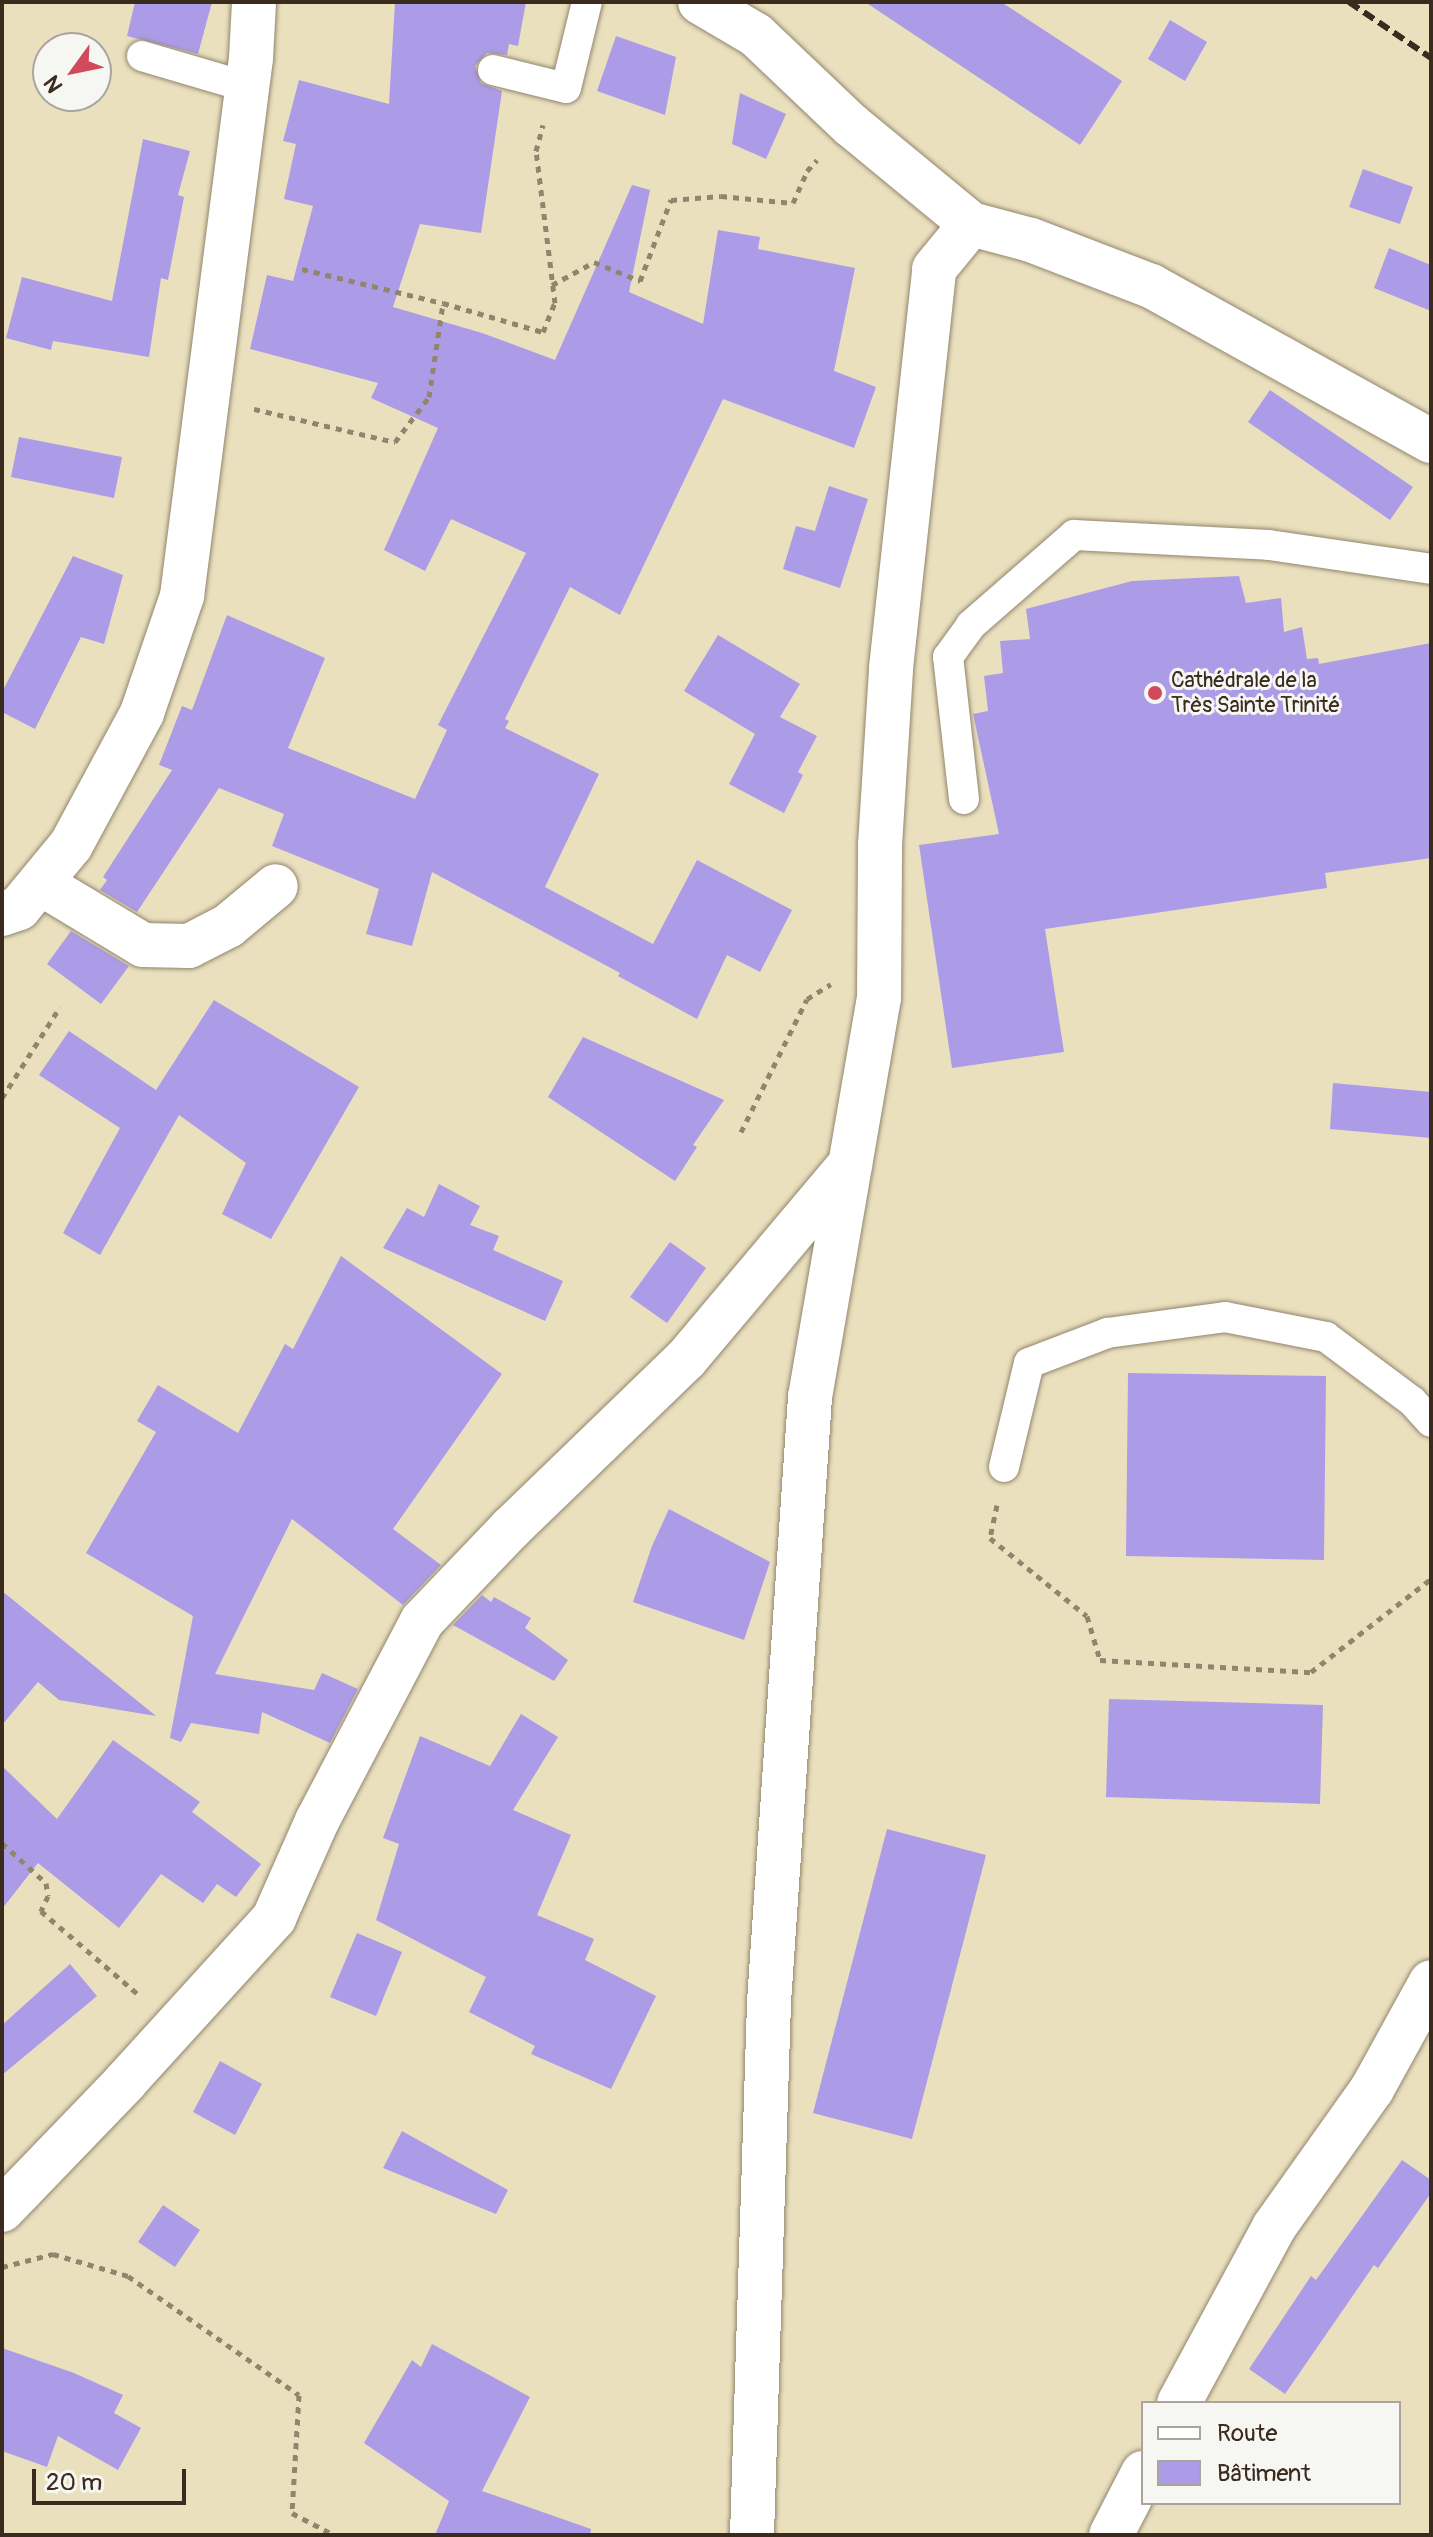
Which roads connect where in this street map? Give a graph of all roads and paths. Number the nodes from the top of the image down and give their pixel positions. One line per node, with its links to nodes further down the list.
1 (254, 2): 7 (street)
2 (587, 2): 6 (lane)
3 (700, 2): 8 (street)
4 (142, 56): 7 (lane)
5 (493, 70): 6 (lane)
6 (554, 85): 11 (path)
7 (247, 87): 13 (street)
8 (851, 125): 9 (street); 11 (path)
9 (971, 224): 14 (street); 20 (street)
10 (302, 269): 12 (path)
11 (552, 285): 12 (path)
12 (443, 303): 13 (path)
13 (205, 398): 17 (street)
14 (1423, 428)
15 (1431, 569): 16 (lane)
16 (964, 799)
17 (40, 883): 18 (street); 19 (street)
18 (276, 886)
19 (2, 914)
20 (879, 953): 23 (path); 24 (street)
21 (60, 1007): 22 (path)
22 (2, 1098)
23 (741, 1132)
24 (852, 1162): 30 (street); 36 (street)
25 (1431, 1422): 26 (lane)
26 (1004, 1467): 27 (path)
27 (1431, 1579)
28 (2, 1843): 30 (path)
29 (1431, 1982): 33 (street)
30 (175, 2026): 31 (street)
31 (2, 2210)
32 (2, 2267): 35 (path)
33 (1180, 2401)
34 (1141, 2477): 37 (street)
35 (334, 2535)
36 (752, 2535)
37 (1111, 2535)

